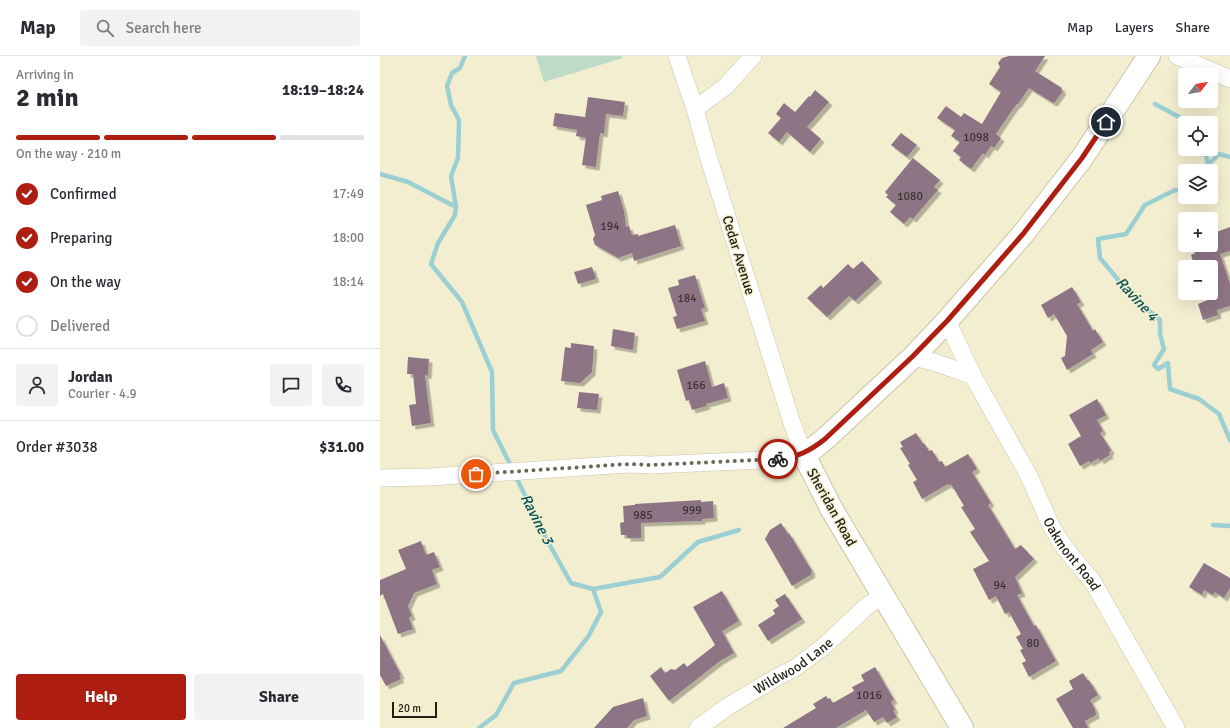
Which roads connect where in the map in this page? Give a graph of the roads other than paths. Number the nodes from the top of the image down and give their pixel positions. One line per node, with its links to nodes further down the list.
1 (677, 56): 6 (street, Cedar Avenue)
2 (752, 56): 6 (street)
3 (1149, 56): 7 (street, Sheridan Road)
4 (1177, 56): 5 (street)
5 (1230, 78)
6 (696, 109): 10 (street, Cedar Avenue)
7 (947, 321): 8 (street, Sheridan Road); 9 (street, Oakmont Road)
8 (912, 357): 9 (street); 10 (street, Sheridan Road)
9 (973, 376): 15 (street, Oakmont Road)
10 (803, 454): 11 (street); 12 (street, Sheridan Road)
11 (380, 478)
12 (883, 596): 13 (street, Wildwood Lane); 14 (street, Sheridan Road)
13 (698, 728)
14 (962, 728)
15 (1176, 728)

